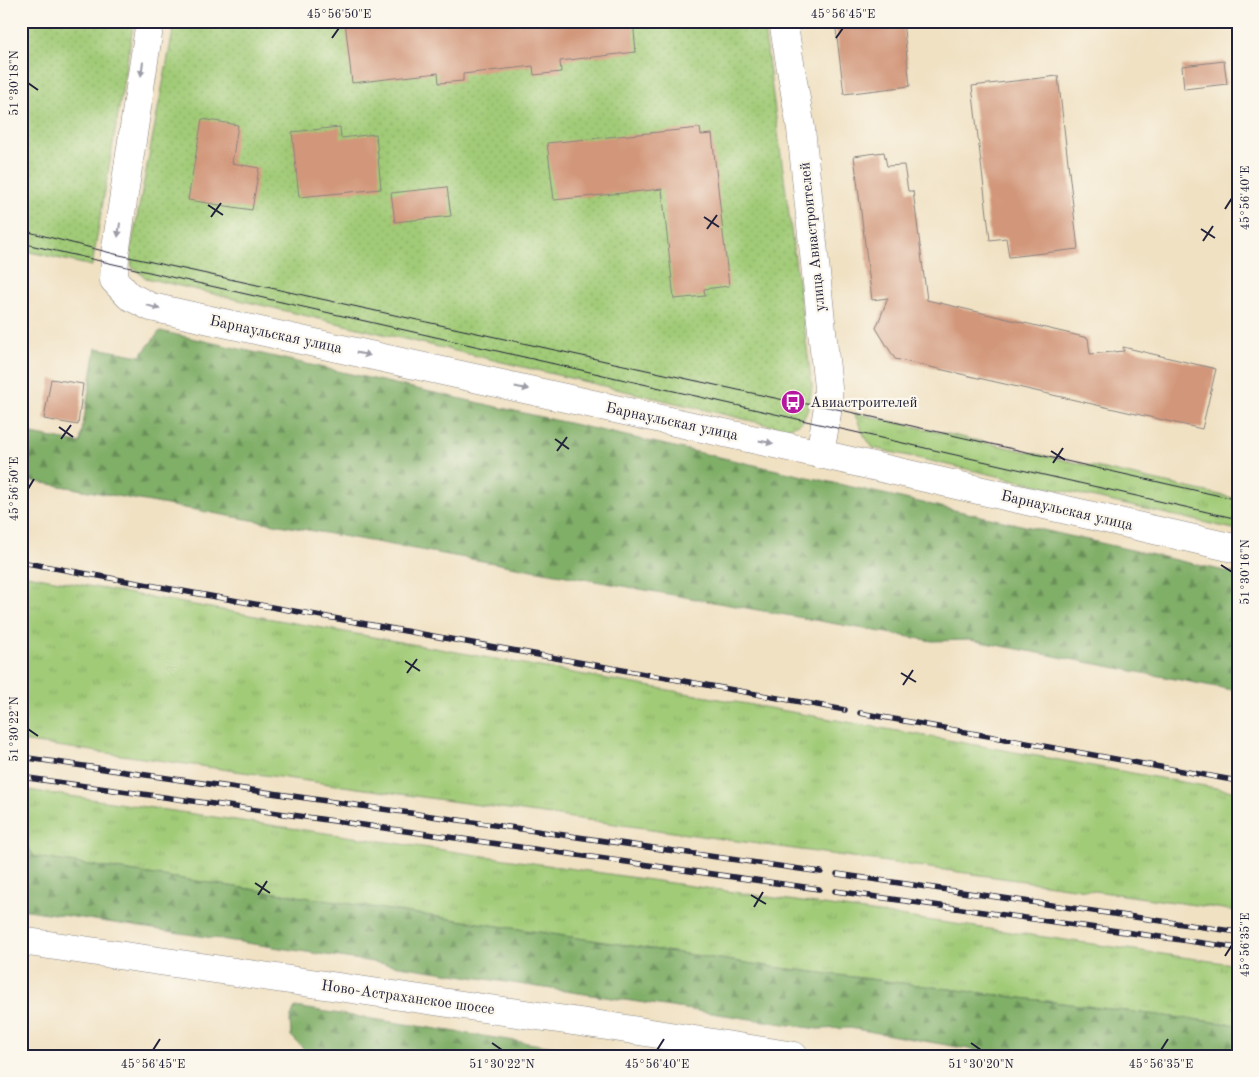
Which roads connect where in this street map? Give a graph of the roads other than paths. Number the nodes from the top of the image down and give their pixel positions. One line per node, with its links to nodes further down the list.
1 (150, 21): 3 (street, Барнаульская улица, one-way to 3)
2 (783, 21): 3 (street, улица Авиастроителей)
3 (820, 454): 4 (street, Барнаульская улица)
4 (1238, 549)
5 (21, 941): 6 (street, Ново-Астраханское шоссе)
6 (794, 1056)

